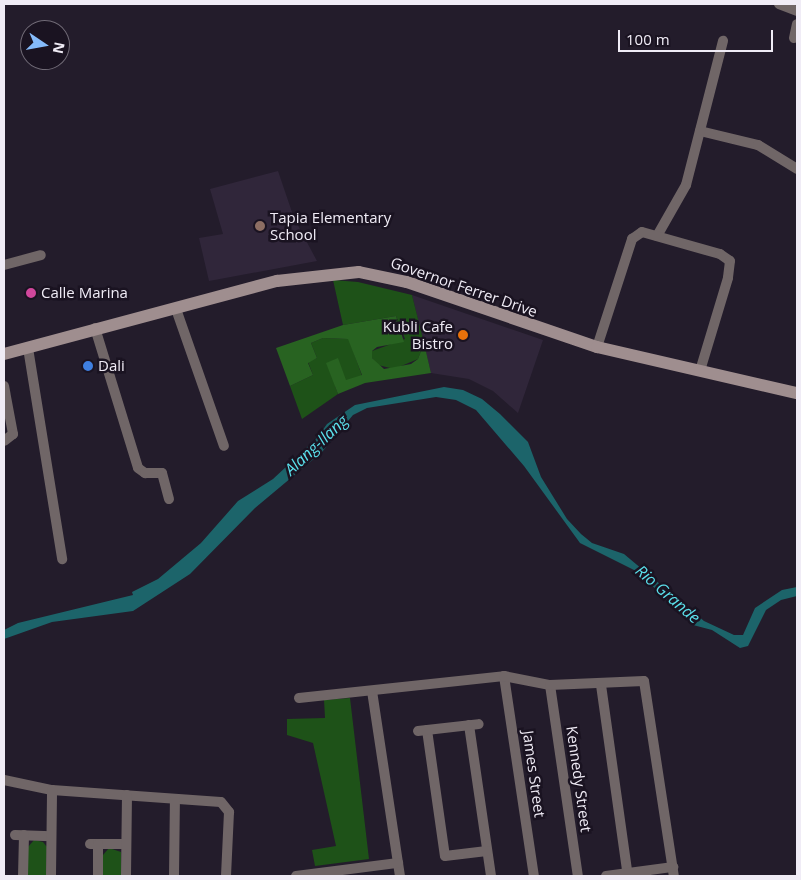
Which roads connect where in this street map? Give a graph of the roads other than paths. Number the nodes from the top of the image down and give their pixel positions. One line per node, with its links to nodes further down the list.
1 (779, 4): 2 (street)
2 (797, 11)
3 (797, 24): 4 (street)
4 (794, 38)
5 (723, 40): 6 (street)
6 (700, 131): 7 (street); 8 (street)
7 (797, 169)
8 (657, 236): 13 (street); 16 (street)
9 (41, 255): 10 (street)
10 (4, 266)
11 (176, 309): 12 (main road, Governor Ferrer Drive); 13 (main road, Governor Ferrer Drive); 20 (street)
12 (95, 328): 14 (main road, Governor Ferrer Drive); 21 (street)
13 (597, 347): 16 (main road, Governor Ferrer Drive)
14 (28, 348): 15 (main road, Governor Ferrer Drive); 22 (street)
15 (4, 354)
16 (700, 371): 18 (main road, Governor Ferrer Drive)
17 (4, 386): 19 (street)
18 (797, 393)
19 (4, 441)
20 (224, 446)
21 (169, 499)
22 (62, 559)
23 (504, 676): 24 (street); 26 (street); 47 (street, James Street)
24 (550, 685): 25 (street); 48 (street, Kennedy Street)
25 (601, 685): 36 (street); 37 (street)
26 (372, 691): 27 (street); 35 (street)
27 (299, 698)
28 (4, 780): 29 (street)
29 (52, 790): 30 (street); 32 (street)
30 (126, 795): 31 (street); 33 (street)
31 (175, 799): 42 (street); 43 (street)
32 (51, 836): 38 (street); 39 (street)
33 (126, 844): 40 (street); 41 (street)
34 (487, 851): 34 (street); 46 (street)
35 (398, 863): 44 (street); 45 (street)
36 (673, 872): 37 (street)
37 (628, 875): 49 (street)
38 (24, 876)
39 (51, 876)
40 (98, 876)
41 (126, 876)
42 (174, 876)
43 (226, 876)
44 (296, 876)
45 (400, 876)
46 (491, 876)
47 (534, 876)
48 (578, 876)
49 (606, 876)

